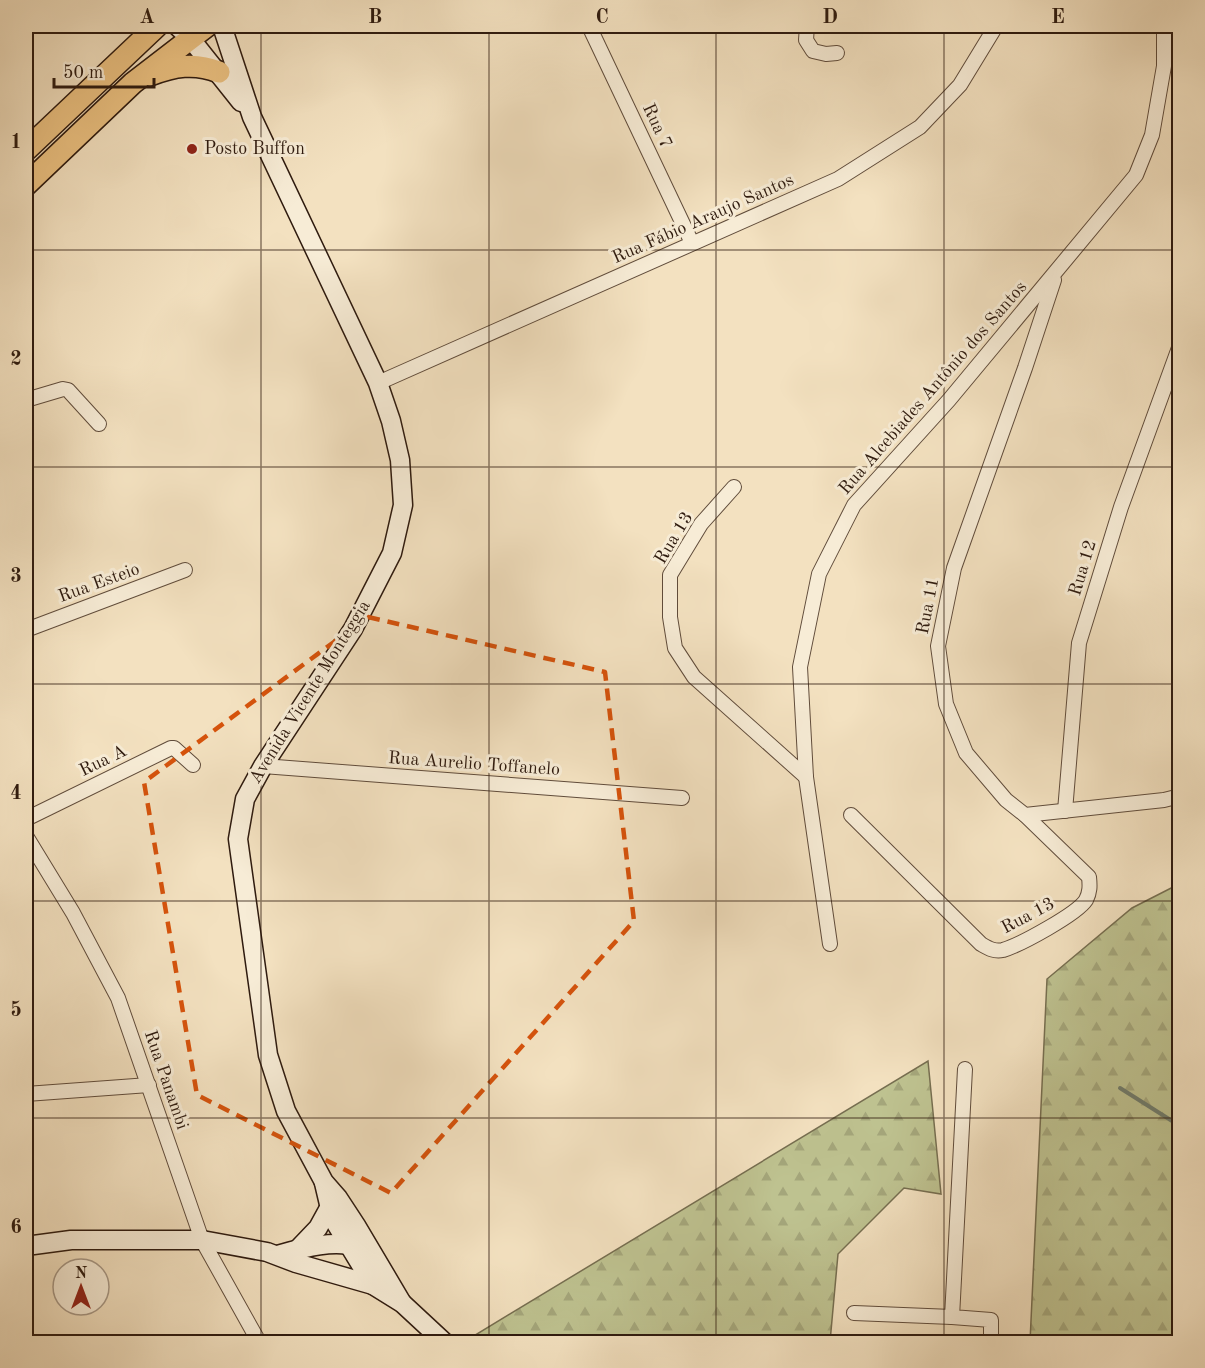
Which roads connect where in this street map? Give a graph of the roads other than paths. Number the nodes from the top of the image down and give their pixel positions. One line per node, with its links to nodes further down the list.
1 (157, 26): 12 (main road)
2 (222, 26): 11 (main road, Avenida Vicente Monteggia)
3 (589, 26): 14 (street, Rua 7)
4 (807, 26): 8 (street)
5 (996, 26): 14 (street, Rua Fábio Araujo Santos)
6 (1164, 26): 15 (street, Rua Alcebiades Antônio dos Santos)
7 (191, 30): 9 (main road, Avenida Vicente Monteggia); 10 (main road)
8 (837, 53)
9 (219, 72): 10 (main road); 11 (main road, Avenida Vicente Monteggia)
10 (133, 83): 13 (main road)
11 (252, 117): 17 (main road, Avenida Vicente Monteggia)
12 (26, 150)
13 (26, 185)
14 (692, 243): 17 (street, Rua Fábio Araujo Santos)
15 (1057, 272): 25 (street, Rua Alcebiades Antônio dos Santos); 30 (street, Rua 11)
16 (1179, 345): 28 (street, Rua 12)
17 (378, 383): 24 (main road, Avenida Vicente Monteggia)
18 (26, 400): 19 (street)
19 (99, 424)
20 (734, 487): 25 (street, Rua 13)
21 (185, 570): 22 (street, Rua Esteio)
22 (26, 630)
23 (193, 765): 31 (street, Rua A)
24 (263, 766): 27 (street, Rua Aurelio Toffanelo); 37 (main road, Avenida Vicente Monteggia)
25 (806, 777): 33 (street, Rua Alcebiades Antônio dos Santos)
26 (1179, 796): 28 (street)
27 (682, 798)
28 (1065, 812): 30 (street)
29 (851, 815): 30 (street, Rua 13)
30 (1025, 815)
31 (26, 819)
32 (26, 836): 35 (street, Rua Panambi)
33 (830, 944)
34 (965, 1070): 46 (street)
35 (149, 1085): 36 (street); 38 (street, Rua Panambi)
36 (26, 1094)
37 (334, 1203): 40 (main road); 41 (main road); 44 (main road, Avenida Vicente Monteggia)
38 (202, 1240): 39 (main road); 42 (main road); 47 (street, Rua Panambi)
39 (26, 1246)
40 (349, 1246): 41 (main road); 43 (main road); 44 (main road)
41 (297, 1250): 42 (main road)
42 (278, 1255): 43 (main road)
43 (316, 1269): 44 (main road)
44 (380, 1281): 48 (main road, Avenida Vicente Monteggia)
45 (854, 1313): 46 (street)
46 (952, 1317): 49 (street)
47 (259, 1342)
48 (444, 1342)
49 (991, 1342)

